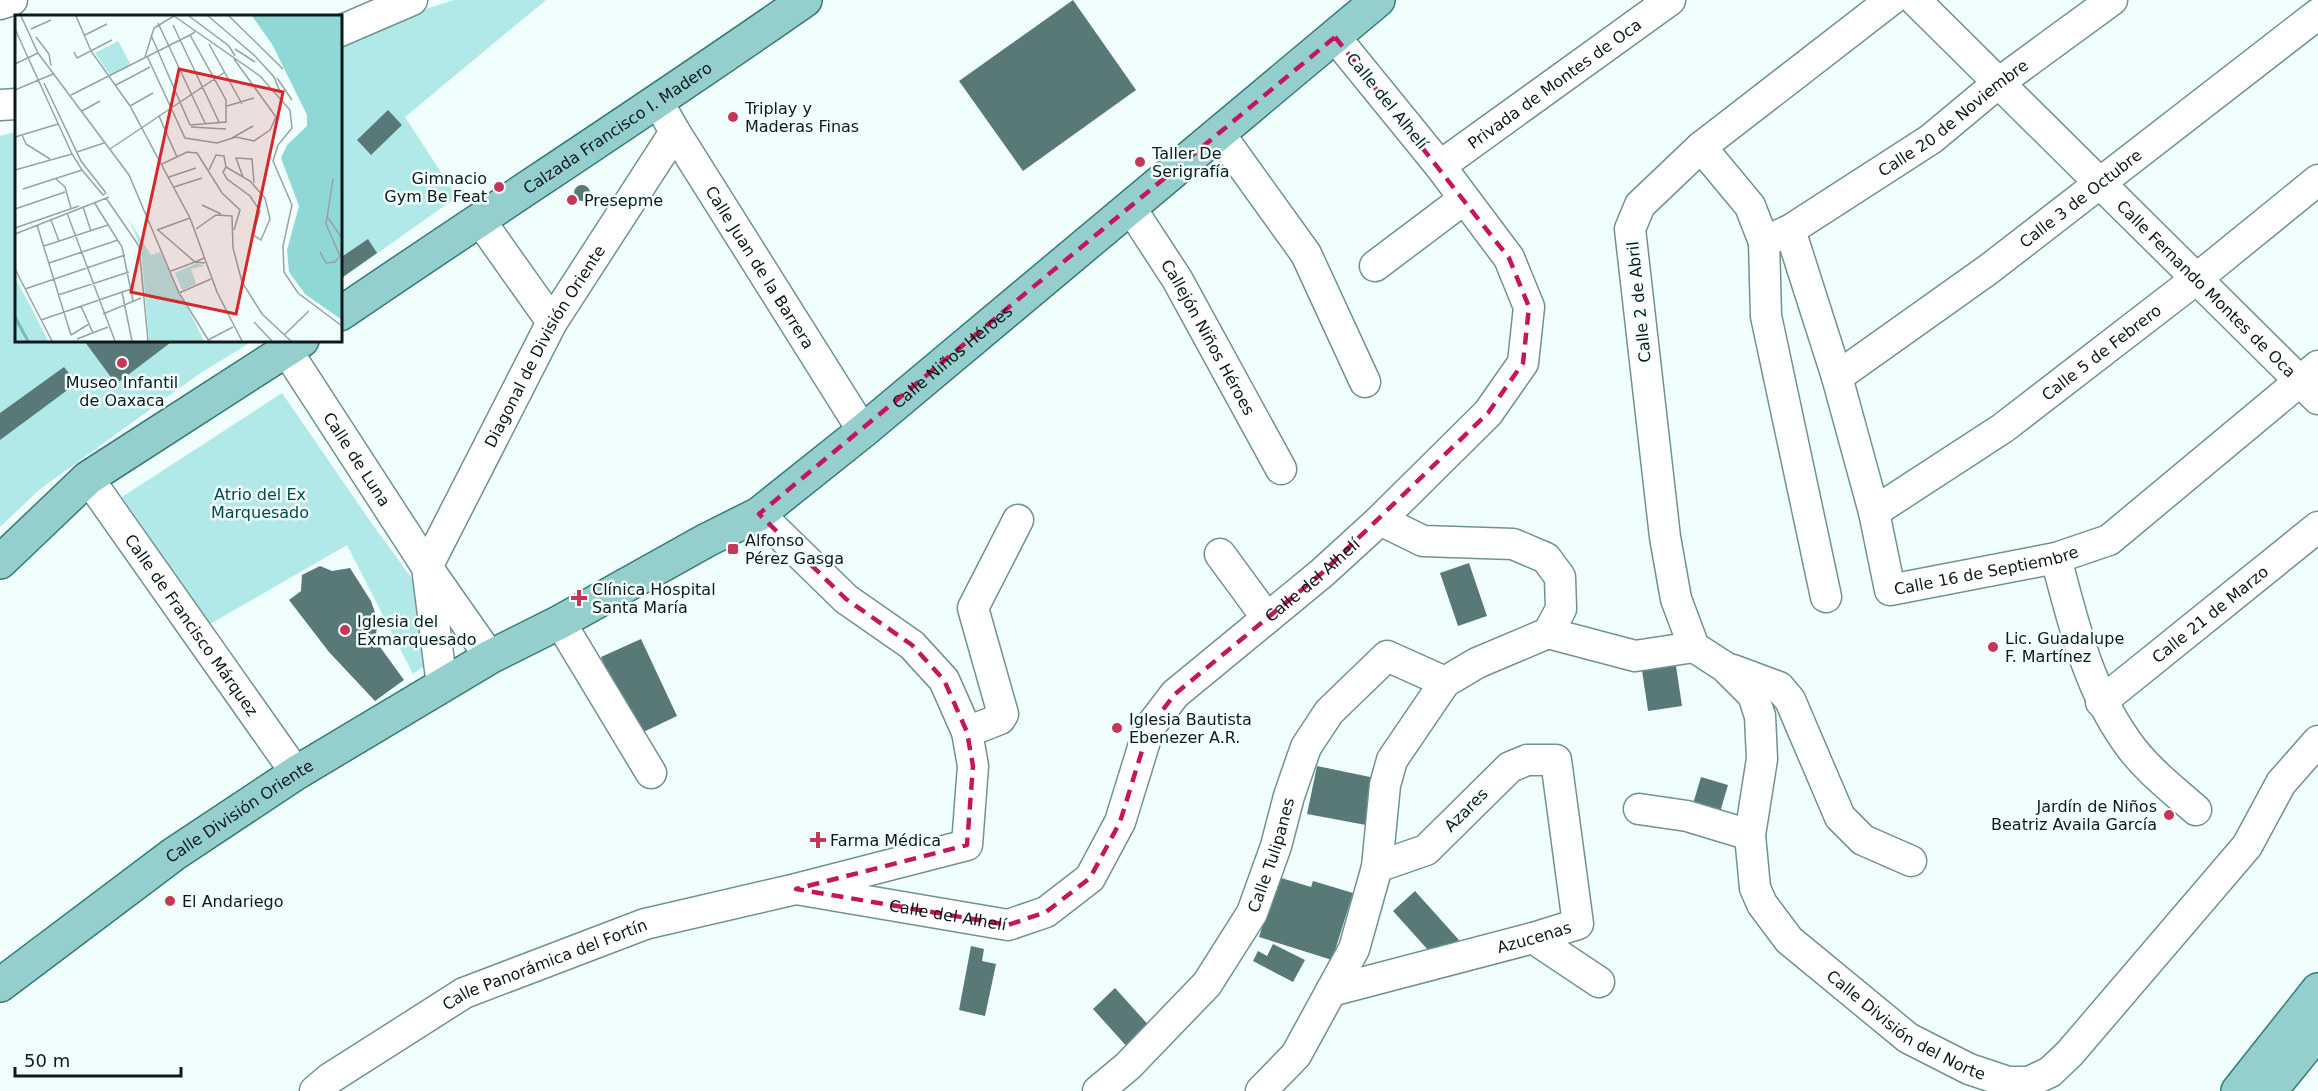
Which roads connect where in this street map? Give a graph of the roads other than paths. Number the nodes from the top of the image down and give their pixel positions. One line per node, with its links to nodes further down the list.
1 (12, 0): 9 (street)
2 (412, 0): 11 (street)
3 (805, 0): 14 (main road, Calzada Francisco I. Madero)
4 (1378, 0): 12 (main road, Calle Niños Héroes)
5 (1670, 0): 20 (street, Privada de Montes de Oca)
6 (1891, 0): 19 (street, Calle 2 de Abril)
7 (1915, 0): 13 (street, Calle Fernando Montes de Oca)
8 (2112, 0): 13 (street, Calle 20 de Noviembre)
9 (0, 4)
10 (2318, 14): 22 (street, Calle 3 de Octubre)
11 (342, 30)
12 (1335, 37): 18 (main road, Calle Niños Héroes); 20 (street, Calle del Alhelí)
13 (1997, 84): 22 (street, Calle Fernando Montes de Oca); 26 (street, Calle 20 de Noviembre)
14 (659, 102): 17 (street, Calle Juan de la Barrera); 25 (main road, Calzada Francisco I. Madero)
15 (15, 104): 16 (street)
16 (0, 105)
17 (675, 132): 30 (street, Diagonal de División Oriente); 35 (street, Calle Juan de la Barrera)
18 (1219, 133): 24 (main road, Calle Niños Héroes); 33 (street)
19 (1701, 147): 26 (street, Calle 16 de Septiembre); 51 (street, Calle 2 de Abril)
20 (1440, 166): 23 (street, Calle del Alhelí)
21 (2318, 180): 28 (street, Calle 5 de Febrero)
22 (2099, 183): 28 (street, Calle Fernando Montes de Oca); 32 (street, Calle 3 de Octubre)
23 (1464, 199): 27 (street); 41 (street, Calle del Alhelí)
24 (1130, 207): 35 (main road, Calle Niños Héroes); 36 (street, Callejón Niños Héroes)
25 (479, 219): 29 (main road, Calzada Francisco I. Madero); 30 (street)
26 (1777, 236): 32 (street, Calle 16 de Septiembre); 47 (street)
27 (1375, 266)
28 (2195, 280): 34 (street, Calle Fernando Montes de Oca); 38 (street, Calle 5 de Febrero)
29 (342, 313)
30 (552, 322): 46 (street, Diagonal de División Oriente)
31 (295, 346): 37 (main road); 46 (street, Calle de Luna)
32 (1837, 377): 38 (street, Calle 16 de Septiembre)
33 (1365, 382)
34 (2312, 382): 44 (street, Calle 16 de Septiembre)
35 (863, 431): 39 (main road, Calle Niños Héroes)
36 (1281, 469)
37 (88, 478): 45 (main road); 60 (street, Calle de Francisco Márquez)
38 (1874, 512): 44 (street, Calle 16 de Septiembre)
39 (759, 514): 49 (main road, Calle Niños Héroes); 57 (street)
40 (1018, 520): 57 (street)
41 (1380, 520): 48 (street, Calle del Alhelí); 50 (street)
42 (2318, 527): 56 (street, Calle 21 de Marzo)
43 (1220, 554): 48 (street)
44 (2056, 558): 56 (street)
45 (0, 562)
46 (427, 567): 52 (street, Calle de Luna); 55 (street, Calle de Luna)
47 (1827, 597)
48 (1267, 618): 67 (street, Calle del Alhelí)
49 (560, 622): 52 (main road, Calle Niños Héroes); 61 (street)
50 (1548, 633): 51 (street); 54 (street)
51 (1694, 647): 53 (street, Calle División del Norte)
52 (490, 657): 55 (main road, Calle División Oriente)
53 (1725, 667): 64 (street, Calle División del Norte); 65 (street)
54 (1445, 682): 66 (street); 75 (street, Calle Tulipanes)
55 (442, 686): 60 (main road, Calle División Oriente)
56 (2101, 702): 63 (street)
57 (967, 732): 67 (street, Calle Panorámica del Fortín)
58 (2318, 741): 64 (street, Calle División del Norte)
59 (1556, 760): 66 (street, Azares); 68 (street, Azucenas)
60 (296, 773): 70 (main road, Calle División Oriente)
61 (651, 773)
62 (1639, 809): 64 (street)
63 (2196, 810)
64 (1750, 835)
65 (1911, 861)
66 (1377, 867): 72 (street)
67 (796, 889): 74 (street, Calle Panorámica del Fortín)
68 (1533, 938): 69 (street); 72 (street, Azucenas)
69 (1599, 982)
70 (0, 985)
71 (2318, 990): 77 (main road)
72 (1331, 991): 76 (street)
73 (2312, 1044): 78 (main road)
74 (315, 1091)
75 (1098, 1091)
76 (1261, 1091)
77 (2238, 1091)
78 (2270, 1091)

